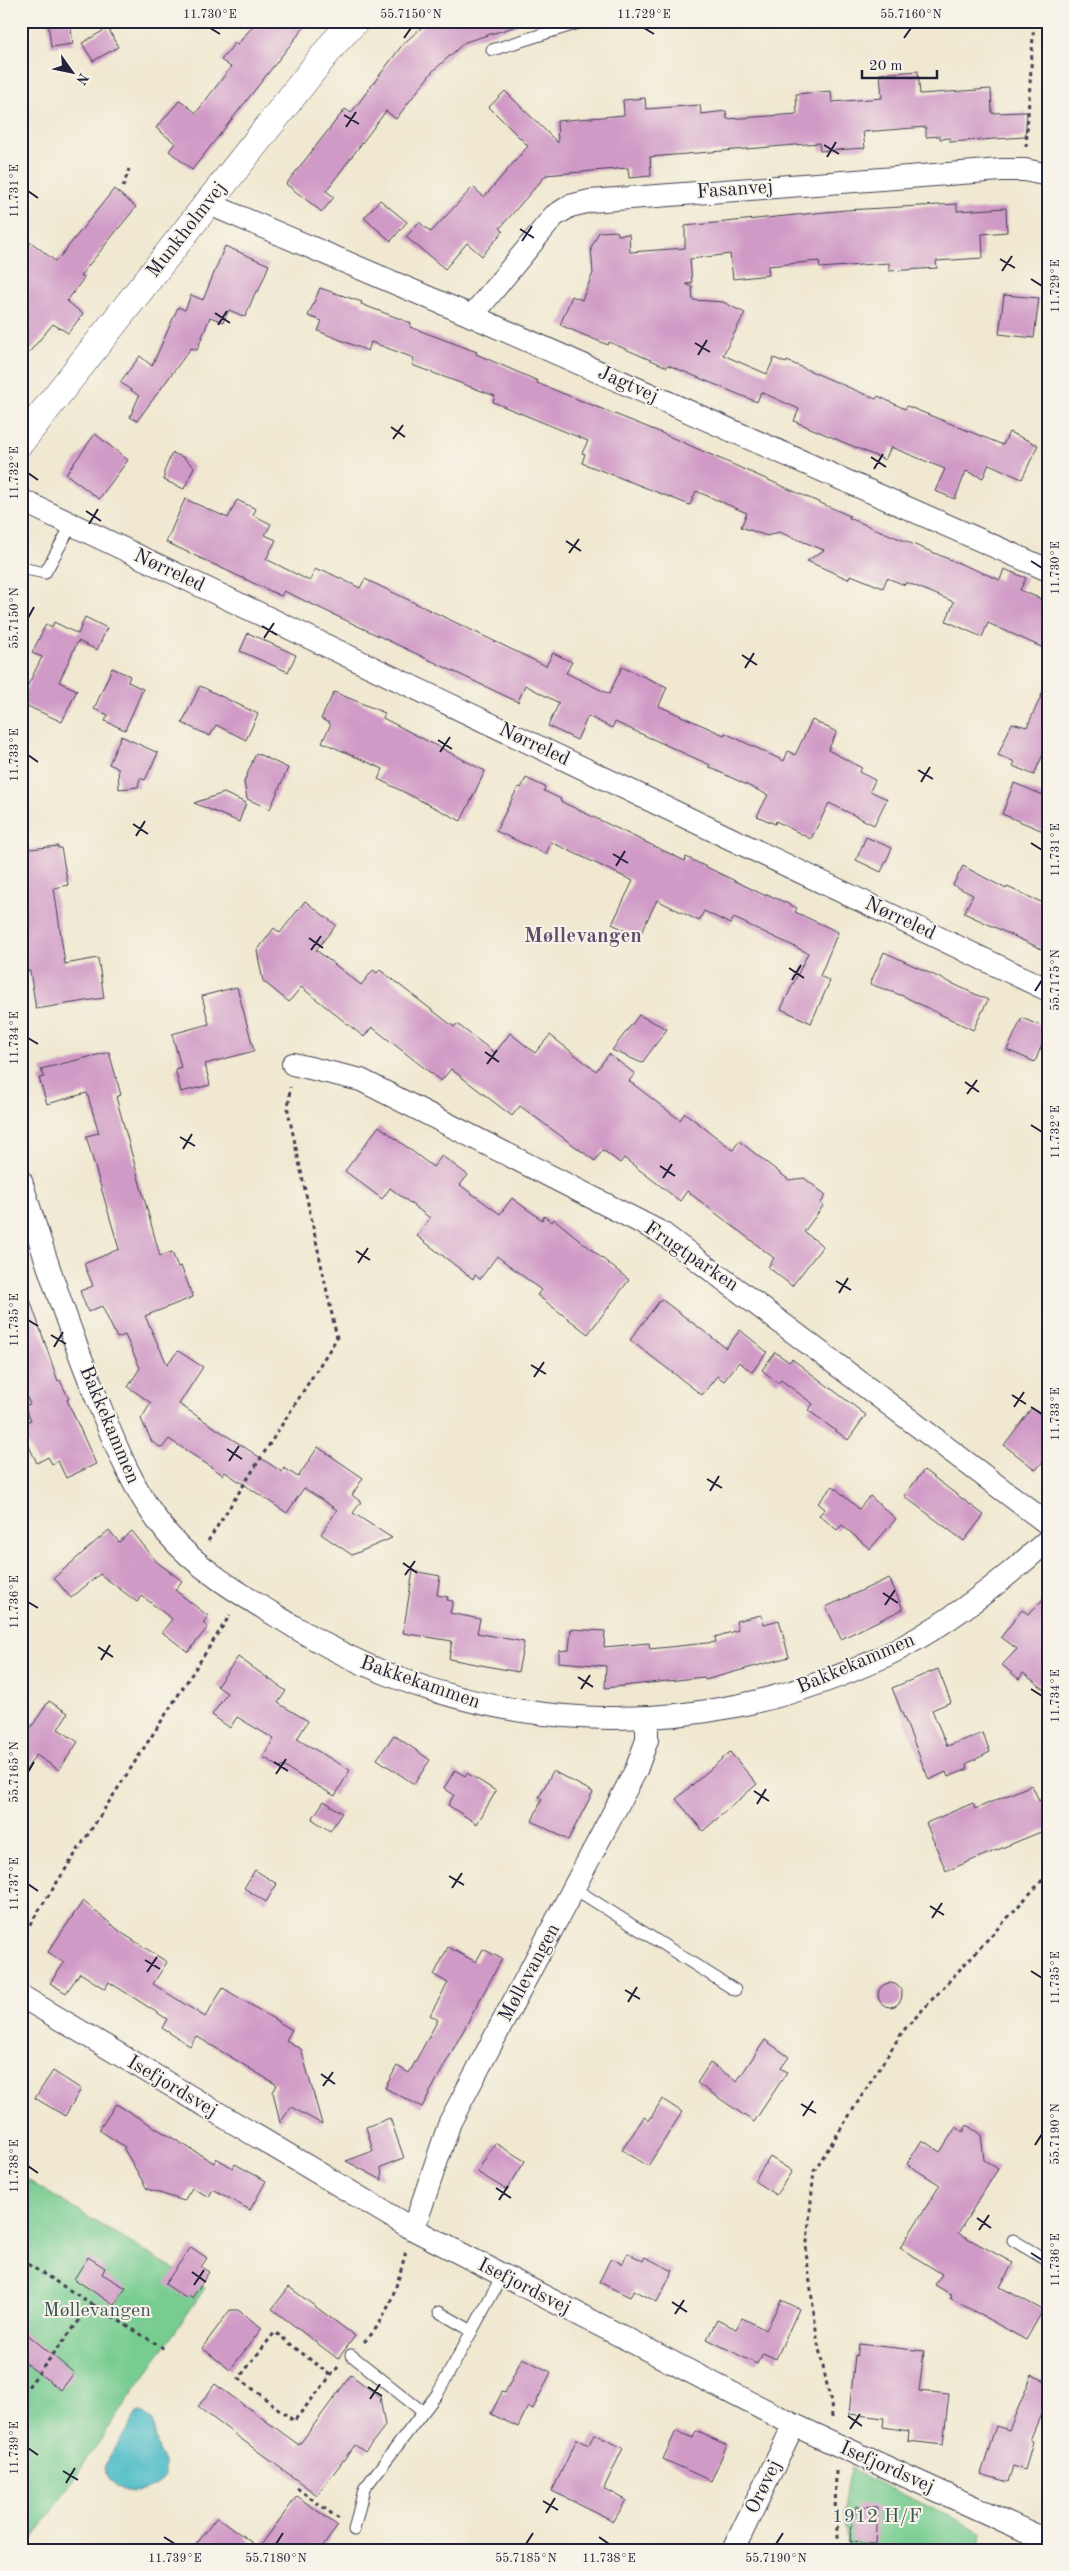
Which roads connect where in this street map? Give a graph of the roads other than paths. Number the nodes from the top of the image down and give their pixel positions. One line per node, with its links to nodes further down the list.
1 (355, 21): 5 (street, Munkholmvej)
2 (585, 21): 3 (lane)
3 (492, 50)
4 (1048, 174): 6 (street, Fasanvej)
5 (207, 203): 6 (street, Jagtvej); 7 (street, Munkholmvej)
6 (472, 316): 11 (street, Jagtvej)
7 (21, 441)
8 (21, 500): 9 (street, Nørreled)
9 (72, 524): 10 (lane); 12 (street, Nørreled)
10 (21, 568)
11 (1048, 570)
12 (1048, 990)
13 (293, 1064): 15 (street, Frugtparken)
14 (21, 1181): 17 (street, Bakkekammen)
15 (1048, 1524)
16 (1048, 1540): 17 (street, Bakkekammen)
17 (647, 1719): 18 (street, Møllevangen)
18 (575, 1889): 19 (lane); 21 (street, Møllevangen)
19 (735, 1990)
20 (21, 1996): 21 (street, Isefjordsvej)
21 (411, 2228): 24 (street, Isefjordsvej)
22 (1013, 2240): 23 (lane)
23 (1048, 2261)
24 (502, 2276): 26 (lane); 29 (street, Isefjordsvej)
25 (439, 2312): 26 (lane)
26 (472, 2331): 28 (lane)
27 (350, 2355): 28 (lane)
28 (423, 2412): 30 (lane)
29 (794, 2425): 31 (street, Isefjordsvej); 32 (street, Orøvej)
30 (354, 2530)
31 (1048, 2539)
32 (733, 2550)

